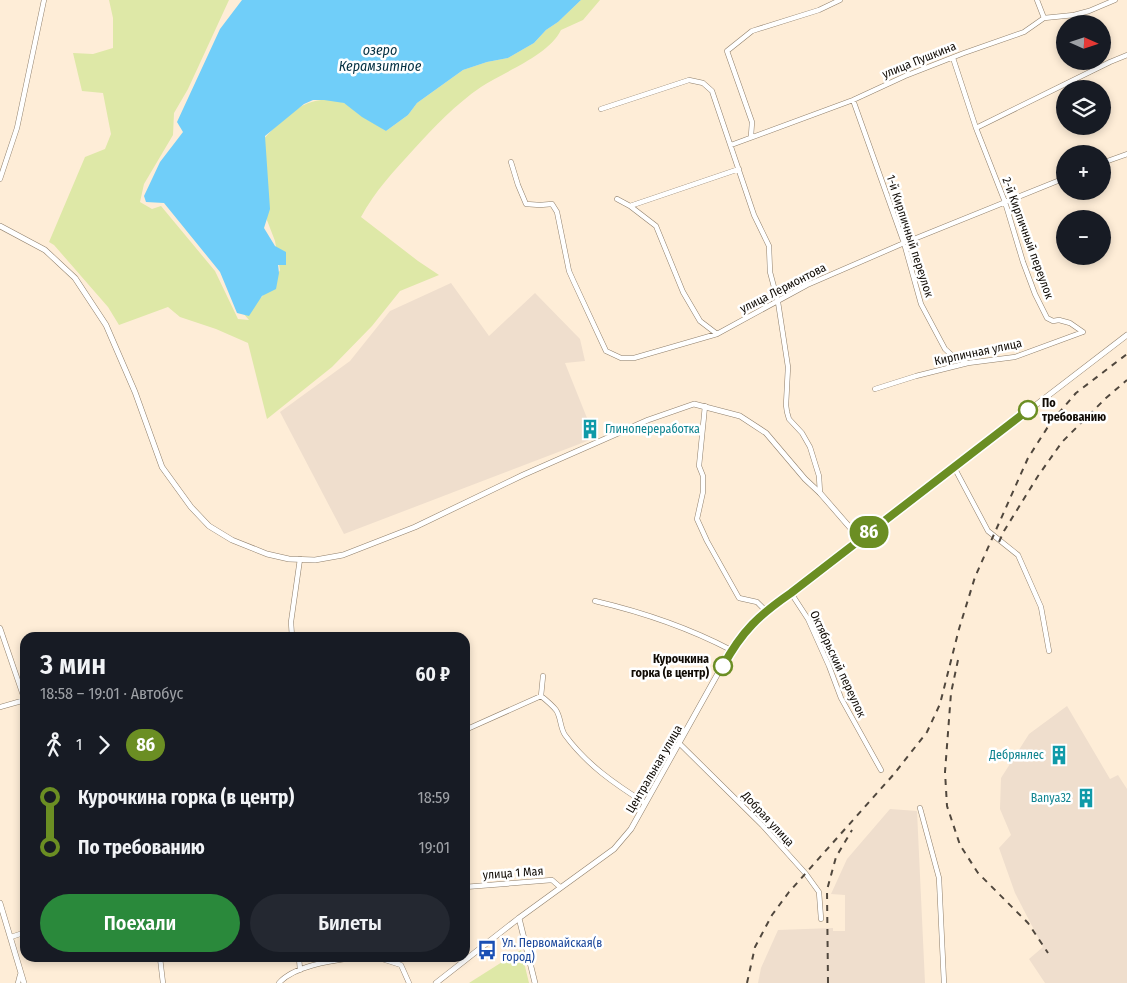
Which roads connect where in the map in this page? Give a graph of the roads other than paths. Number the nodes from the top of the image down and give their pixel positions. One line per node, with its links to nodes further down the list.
1 (44, 0): 17 (street)
2 (840, 0): 11 (street)
3 (1037, 0): 5 (street)
4 (1115, 0): 5 (street, улица Пушкина)
5 (1044, 18): 7 (street, улица Пушкина)
6 (1127, 55): 10 (street)
7 (953, 58): 8 (street, улица Пушкина); 10 (street, 2-й Кирпичный переулок)
8 (853, 100): 11 (street, улица Пушкина); 23 (street, 1-й Кирпичный переулок)
9 (601, 109): 12 (street)
10 (976, 128): 20 (street, 2-й Кирпичный переулок)
11 (751, 136): 12 (street, улица Пушкина)
12 (731, 144): 16 (street)
13 (1127, 154): 14 (street)
14 (1111, 160)
15 (512, 162): 26 (street, улица Лермонтова)
16 (739, 169): 21 (street); 24 (street)
17 (0, 179)
18 (1056, 182): 20 (street, улица Лермонтова)
19 (617, 198): 21 (street)
20 (1005, 202): 23 (street, улица Лермонтова); 25 (street, 2-й Кирпичный переулок)
21 (630, 206): 26 (street)
22 (0, 226): 34 (street)
23 (904, 243): 24 (street, улица Лермонтова); 28 (street, 1-й Кирпичный переулок)
24 (778, 302): 26 (street, улица Лермонтова); 32 (street)
25 (1083, 332): 28 (street, Кирпичная улица)
26 (717, 334)
27 (1127, 335): 31 (street)
28 (968, 363): 29 (street, Кирпичная улица)
29 (875, 389)
30 (705, 406): 32 (street); 34 (street); 37 (street)
31 (954, 467): 33 (street); 41 (street)
32 (820, 493): 33 (street)
33 (860, 539): 35 (street, Центральная улица)
34 (300, 559): 39 (street)
35 (791, 593): 37 (street, Центральная улица); 49 (street, Октябрьский переулок)
36 (595, 601): 40 (street)
37 (766, 611): 40 (street, Центральная улица)
38 (0, 628): 43 (street)
39 (293, 632)
40 (731, 650): 48 (street, Центральная улица)
41 (1049, 651)
42 (543, 676): 44 (street)
43 (20, 686)
44 (542, 696): 47 (street); 50 (street)
45 (20, 702): 46 (street)
46 (0, 708)
47 (470, 728)
48 (680, 744): 50 (street, Центральная улица); 56 (street, Добрая улица)
49 (881, 770)
50 (646, 803): 53 (street, Центральная улица)
51 (920, 808): 74 (street)
52 (470, 887): 53 (street, улица 1 Мая)
53 (560, 887): 55 (street, Центральная улица)
54 (0, 903): 58 (street)
55 (519, 918): 59 (street, Центральная улица); 73 (street)
56 (821, 919)
57 (20, 934): 58 (street)
58 (11, 937): 66 (street)
59 (470, 956)
60 (160, 962): 69 (street)
61 (299, 962): 65 (street)
62 (325, 962): 65 (street)
63 (391, 962): 71 (street)
64 (463, 962): 72 (street, Центральная улица)
65 (300, 970): 70 (street)
66 (20, 976): 67 (street); 68 (street)
67 (18, 983)
68 (24, 983)
69 (163, 983)
70 (278, 983)
71 (410, 983)
72 (436, 983)
73 (535, 983)
74 (944, 983)

